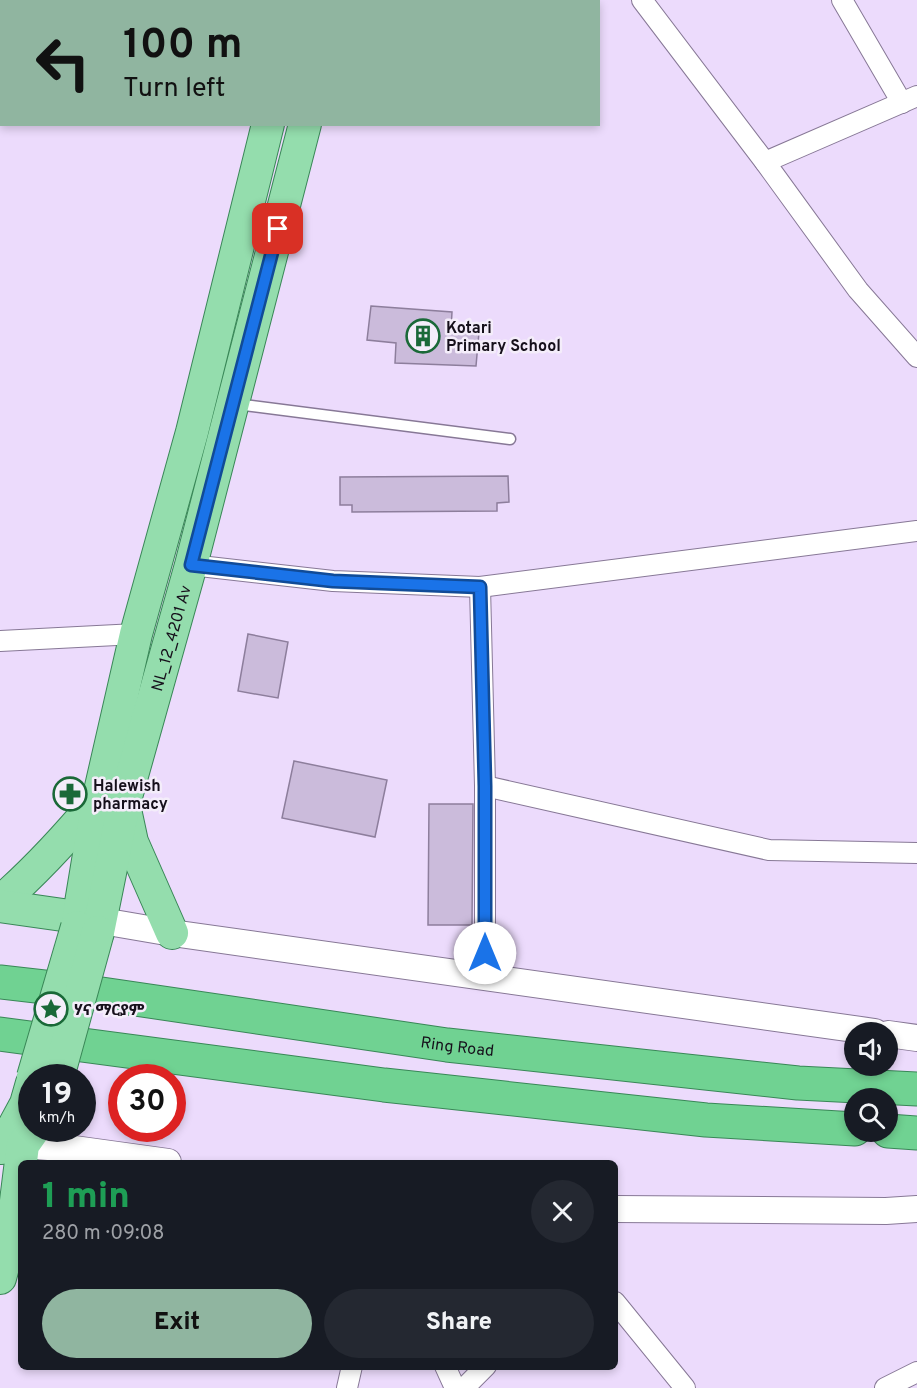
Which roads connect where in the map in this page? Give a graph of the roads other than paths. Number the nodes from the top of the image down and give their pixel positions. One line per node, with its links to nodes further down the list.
1 (642, 0): 6 (street)
2 (842, 0): 3 (street)
3 (909, 100): 6 (street)
4 (268, 126): 13 (main road, NL_12_4201 Av)
5 (304, 126): 8 (main road, NL_12_4201 Av)
6 (765, 162): 7 (street)
7 (917, 357)
8 (232, 404): 9 (lane); 11 (main road, NL_12_4201 Av)
9 (510, 439)
10 (917, 531): 12 (street)
11 (191, 565): 12 (street); 16 (main road, NL_12_4201 Av)
12 (480, 587): 15 (street)
13 (136, 634): 14 (street); 16 (main road, NL_12_4201 Av)
14 (1, 637)
15 (485, 786): 17 (street); 22 (street)
16 (111, 802): 18 (main road); 20 (main road); 21 (main road)
17 (917, 854)
18 (0, 902)
19 (0, 906): 20 (main road)
20 (89, 925): 21 (street); 28 (main road, bridge); 29 (main road, bridge)
21 (172, 933): 22 (street)
22 (485, 977): 24 (street)
23 (0, 982): 30 (highway, Ring Road)
24 (844, 1028)
25 (0, 1034): 31 (highway)
26 (898, 1035): 27 (street)
27 (917, 1038)
28 (40, 1064)
29 (60, 1064)
30 (917, 1089)
31 (844, 1128)
32 (898, 1132): 33 (highway)
33 (917, 1133)
34 (18, 1138): 39 (main road)
35 (60, 1142): 36 (street)
36 (154, 1160)
37 (618, 1209): 38 (street)
38 (917, 1209)
39 (0, 1278)
40 (618, 1306): 48 (street)
41 (351, 1370): 45 (street)
42 (447, 1370): 46 (street)
43 (482, 1370): 47 (street)
44 (917, 1372): 49 (street)
45 (347, 1388)
46 (455, 1388)
47 (464, 1388)
48 (685, 1388)
49 (885, 1388)

